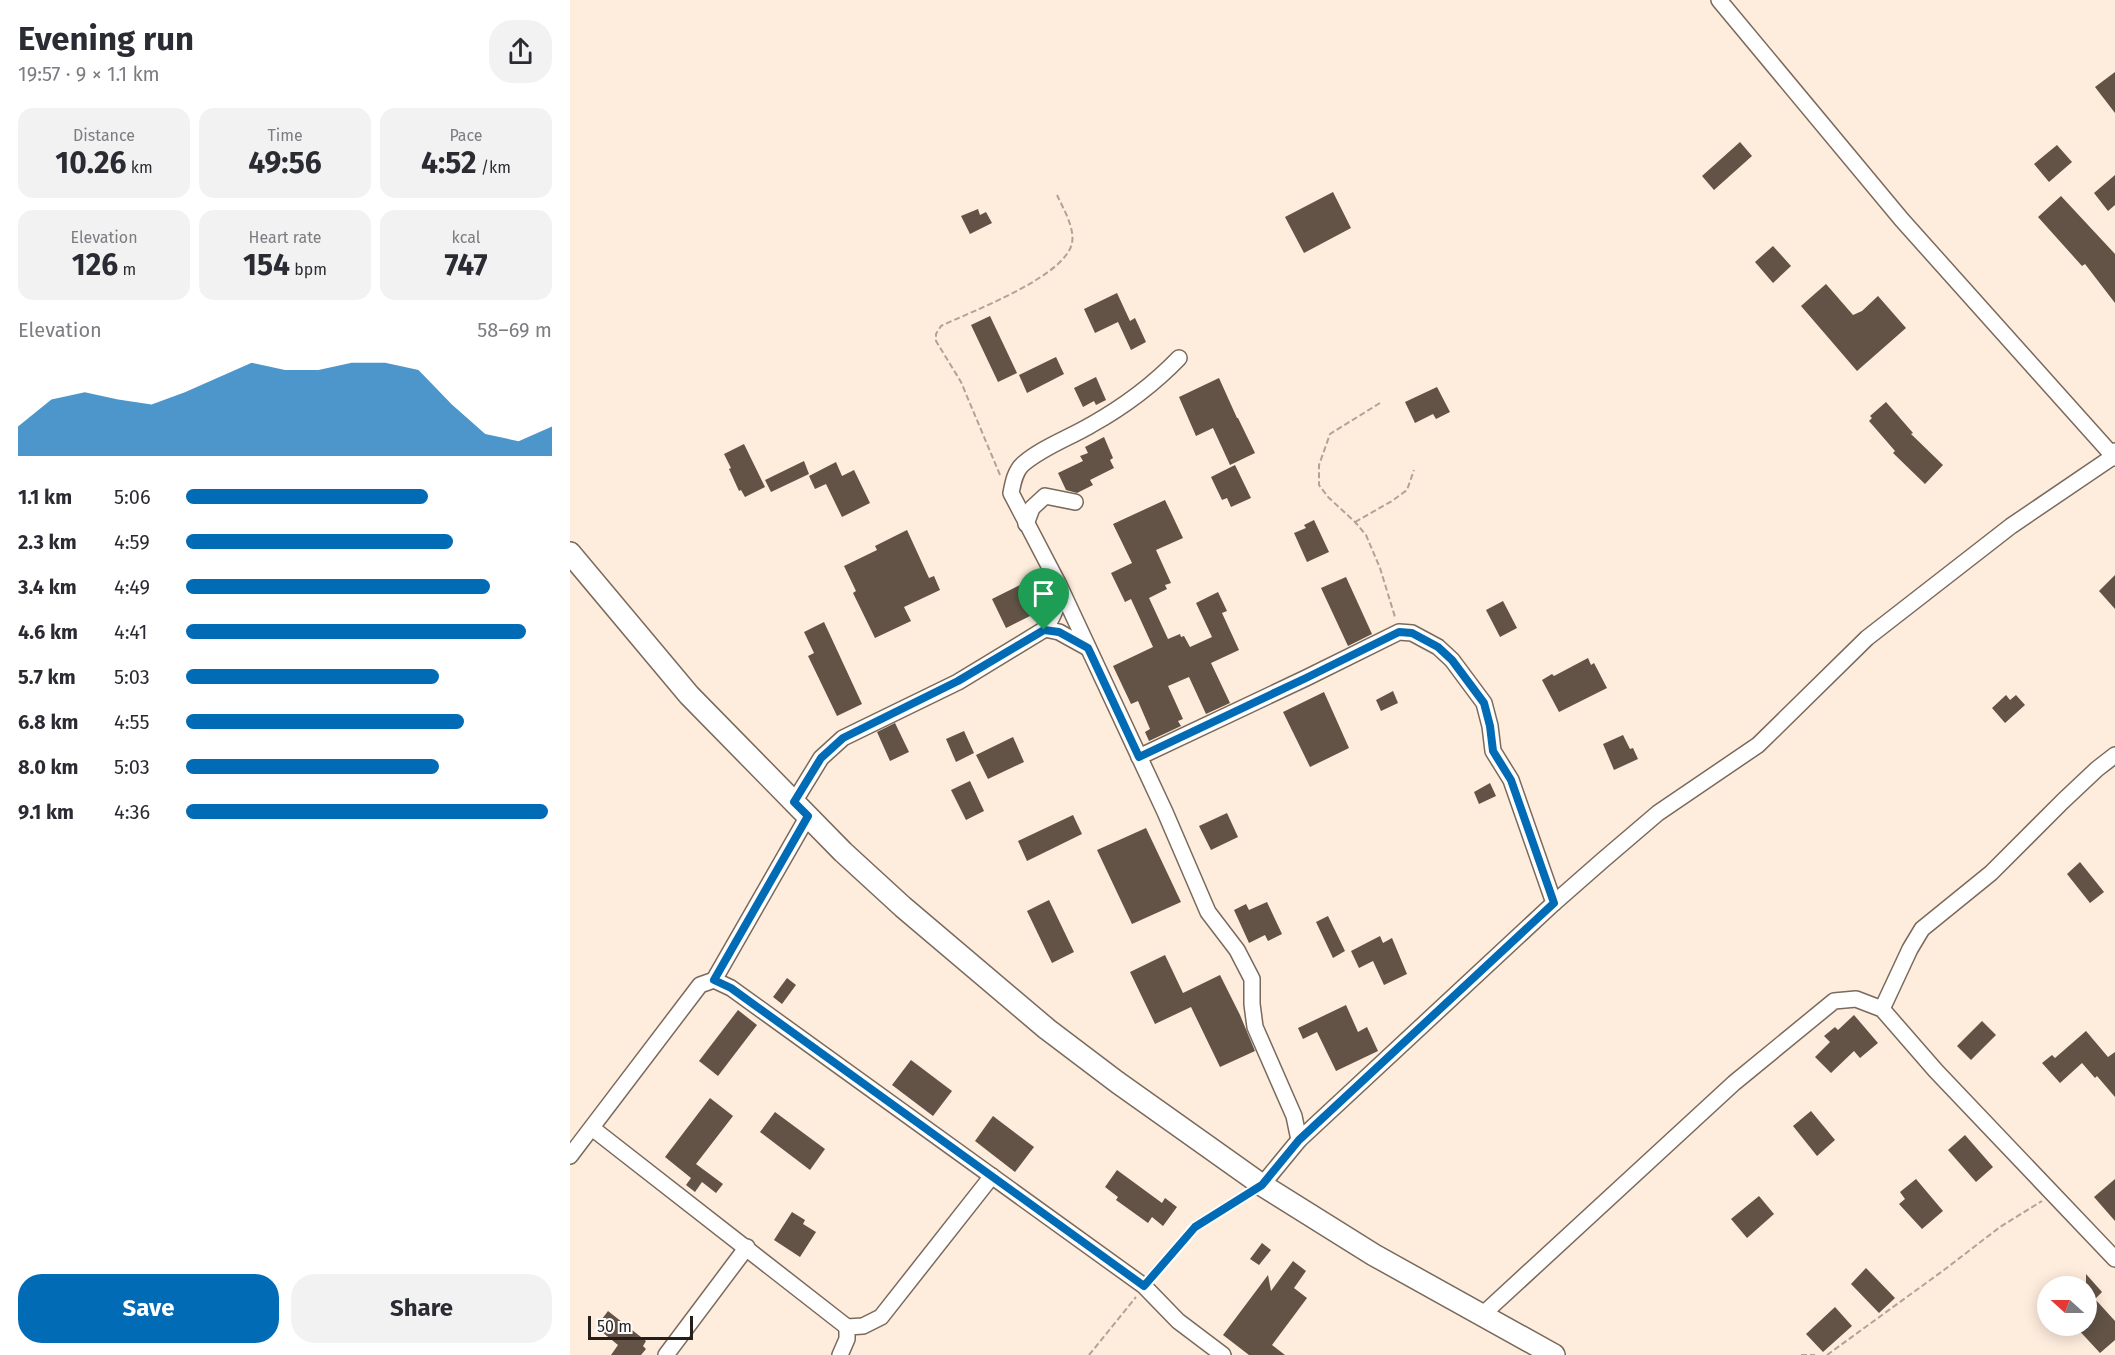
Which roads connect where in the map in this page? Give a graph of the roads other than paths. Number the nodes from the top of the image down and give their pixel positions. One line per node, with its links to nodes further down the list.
1 (1719, 0): 3 (street)
2 (1179, 358): 5 (street)
3 (2115, 455): 13 (street)
4 (1075, 502): 5 (street)
5 (1026, 524): 7 (street)
6 (570, 553): 12 (main road)
7 (1059, 585): 8 (street); 9 (street)
8 (1044, 630): 9 (street); 12 (street)
9 (1088, 648): 11 (street)
10 (2115, 755): 15 (street)
11 (1139, 757): 13 (street); 17 (street)
12 (801, 809): 14 (street); 20 (main road)
13 (1554, 903): 17 (street)
14 (714, 980): 16 (street); 19 (street)
15 (1882, 1009): 22 (street); 23 (street)
16 (592, 1128): 18 (street); 21 (street)
17 (1299, 1140): 20 (street)
18 (570, 1156)
19 (992, 1176): 24 (street); 27 (street)
20 (1262, 1185): 23 (main road)
21 (747, 1247): 24 (street); 25 (street)
22 (2115, 1259)
23 (1481, 1316): 28 (main road)
24 (847, 1327): 26 (street)
25 (666, 1355)
26 (840, 1355)
27 (1223, 1355)
28 (1554, 1355)

